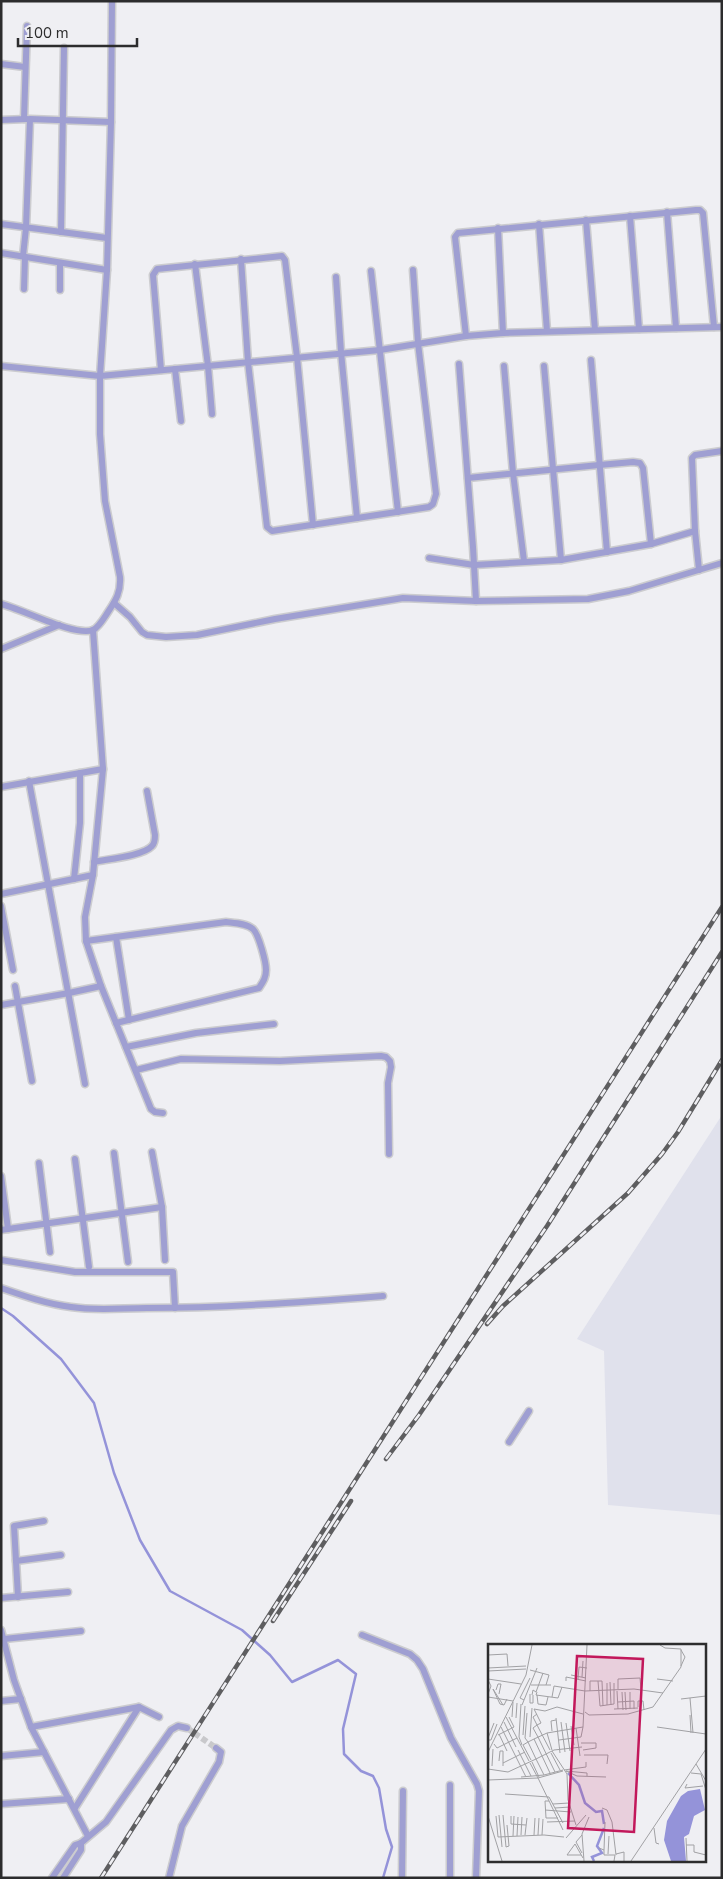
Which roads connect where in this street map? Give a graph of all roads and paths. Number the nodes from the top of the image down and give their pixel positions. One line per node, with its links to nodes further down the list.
1 (112, 1): 9 (street)
2 (27, 26): 5 (street)
3 (64, 48): 8 (street)
4 (1, 64): 5 (street)
5 (25, 67): 6 (street)
6 (27, 119): 7 (street); 8 (street); 15 (street)
7 (1, 120)
8 (63, 121): 9 (street); 17 (street)
9 (111, 122): 18 (street)
10 (667, 212): 11 (street); 31 (street); 33 (street)
11 (630, 216): 12 (street); 32 (street)
12 (586, 220): 14 (street); 34 (street)
13 (1, 224): 15 (street)
14 (539, 224): 16 (street); 35 (street)
15 (26, 228): 17 (street); 20 (street)
16 (498, 228): 36 (street); 37 (street)
17 (61, 232): 18 (street)
18 (107, 238): 24 (street)
19 (1, 253): 20 (street)
20 (24, 257): 22 (street); 28 (street)
21 (241, 259): 23 (street); 41 (street); 43 (street)
22 (60, 263): 24 (street); 29 (street)
23 (195, 264): 46 (street); 50 (street)
24 (107, 270): 51 (street)
25 (413, 270): 38 (street)
26 (372, 271): 39 (street)
27 (336, 278): 40 (street)
28 (24, 289)
29 (60, 290)
30 (722, 326): 31 (street)
31 (714, 327): 33 (street)
32 (639, 328): 33 (street); 34 (street)
33 (676, 328)
34 (595, 330): 35 (street)
35 (547, 331): 36 (street)
36 (503, 333): 37 (street)
37 (466, 336): 38 (street)
38 (418, 343): 39 (street); 59 (street)
39 (380, 350): 40 (street); 59 (street)
40 (341, 352): 41 (street); 60 (street)
41 (297, 357): 43 (street); 61 (street)
42 (591, 360): 55 (street)
43 (248, 362): 46 (street); 61 (street)
44 (459, 364): 58 (street)
45 (1, 366): 51 (street)
46 (208, 366): 49 (street); 52 (street)
47 (504, 366): 57 (street)
48 (544, 366): 56 (street)
49 (175, 369): 50 (street); 53 (street)
50 (161, 370): 51 (street)
51 (100, 376): 72 (street)
52 (212, 414)
53 (181, 421)
54 (722, 451): 62 (street)
55 (599, 464): 56 (street); 63 (street); 64 (street)
56 (553, 469): 57 (street); 66 (street)
57 (513, 473): 58 (street); 67 (street)
58 (468, 478): 69 (street)
59 (398, 512): 60 (street)
60 (357, 518): 61 (street)
61 (313, 525)
62 (694, 531): 63 (street); 70 (street)
63 (650, 544): 64 (street)
64 (607, 552): 66 (street)
65 (429, 558): 69 (street)
66 (561, 560): 67 (street)
67 (524, 561): 69 (street)
68 (722, 563): 70 (street)
69 (474, 564): 71 (street)
70 (700, 570): 71 (street)
71 (476, 602): 72 (street)
72 (114, 603): 75 (street)
73 (1, 604): 74 (street)
74 (59, 625): 75 (street); 76 (street)
75 (93, 630): 77 (street)
76 (1, 649)
77 (103, 769): 78 (street); 82 (street)
78 (80, 773): 79 (street); 84 (street)
79 (29, 782): 80 (street); 85 (street)
80 (1, 787)
81 (147, 791): 82 (street)
82 (94, 862): 83 (street)
83 (93, 875): 84 (street); 89 (street)
84 (74, 879): 85 (street)
85 (49, 885): 86 (street); 93 (street)
86 (1, 894)
87 (1, 906): 90 (street)
88 (116, 937): 89 (street); 96 (street); 96 (street)
89 (86, 941): 92 (street)
90 (13, 970)
91 (15, 986): 94 (street)
92 (101, 986): 93 (street); 97 (street)
93 (69, 993): 94 (street); 102 (street)
94 (17, 1002): 95 (street); 101 (street)
95 (1, 1005)
96 (129, 1020): 97 (street)
97 (116, 1023): 99 (street)
98 (274, 1024): 99 (street)
99 (126, 1047): 100 (street)
100 (136, 1070): 103 (street); 106 (street)
101 (32, 1081)
102 (85, 1084)
103 (163, 1113)
104 (152, 1152): 110 (street)
105 (114, 1153): 111 (street)
106 (389, 1154)
107 (75, 1159): 112 (street)
108 (39, 1163): 113 (street)
109 (1, 1176): 114 (street)
110 (162, 1207): 111 (street); 117 (street)
111 (121, 1212): 112 (street); 118 (street)
112 (82, 1218): 113 (street); 119 (street)
113 (47, 1223): 114 (street); 115 (street)
114 (5, 1229)
115 (50, 1252)
116 (1, 1260): 122 (street)
117 (165, 1260)
118 (128, 1262)
119 (89, 1267)
120 (1, 1288): 122 (street)
121 (383, 1296): 122 (street)
122 (174, 1308)
123 (529, 1411): 124 (street)
124 (509, 1442)
125 (44, 1520): 127 (street)
126 (61, 1555): 127 (street)
127 (16, 1561): 129 (street)
128 (68, 1592): 129 (street)
129 (18, 1597): 130 (street)
130 (1, 1598)
131 (1, 1630): 134 (street)
132 (81, 1631): 134 (street)
133 (362, 1635): 157 (street)
134 (4, 1639): 135 (street)
135 (4, 1652): 136 (street)
136 (21, 1699): 137 (street); 140 (street)
137 (1, 1701)
138 (139, 1708): 139 (street); 140 (street); 149 (street)
139 (159, 1717)
140 (31, 1726): 143 (street)
141 (187, 1728): 150 (street)
142 (216, 1748): 154 (street)
143 (44, 1752): 144 (street); 147 (street)
144 (1, 1756)
145 (450, 1785): 156 (street)
146 (402, 1790): 155 (street)
147 (69, 1799): 148 (street); 149 (street)
148 (1, 1804)
149 (75, 1808): 150 (street)
150 (88, 1836): 151 (street)
151 (82, 1843): 152 (street); 153 (street)
152 (52, 1878)
153 (63, 1878)
154 (168, 1878)
155 (402, 1878)
156 (450, 1878)
157 (476, 1878)

